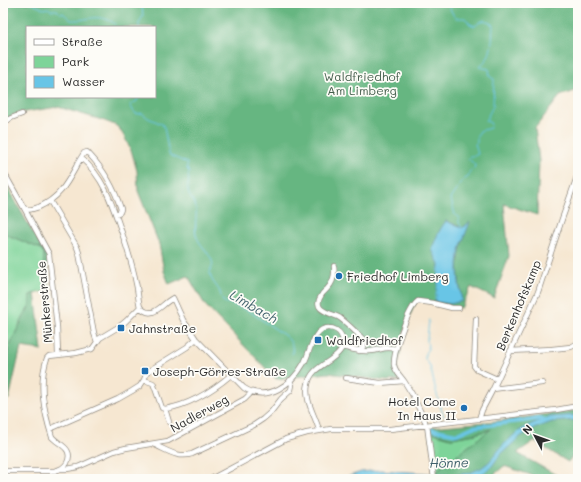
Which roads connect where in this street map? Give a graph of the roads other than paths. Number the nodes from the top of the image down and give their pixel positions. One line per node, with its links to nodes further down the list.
1 (22, 114): 2 (street)
2 (3, 124)
3 (82, 156): 6 (street); 8 (street); 8 (street)
4 (3, 171): 7 (street, Münkerstraße)
5 (578, 174): 19 (street, Berkenhofskamp)
6 (50, 201): 7 (street); 14 (street)
7 (24, 207): 20 (street, Münkerstraße)
8 (116, 214): 10 (street)
9 (334, 266): 18 (street)
10 (140, 308): 13 (street); 14 (street)
11 (459, 308): 17 (street)
12 (476, 319): 23 (street)
13 (196, 340): 21 (street); 24 (street)
14 (97, 342): 20 (street)
15 (578, 343): 19 (street)
16 (342, 347): 18 (street); 25 (street); 36 (street)
17 (396, 349): 18 (street); 26 (street)
18 (359, 350)
19 (510, 351): 23 (street, Berkenhofskamp)
20 (58, 355): 35 (street)
21 (232, 375): 29 (street); 31 (street)
22 (346, 378): 26 (street)
23 (497, 379): 28 (street, Berkenhofskamp)
24 (144, 380): 31 (street); 35 (street)
25 (290, 380): 29 (street); 37 (street)
26 (404, 381): 34 (street)
27 (542, 383): 28 (street)
28 (492, 389): 32 (street, Berkenhofskamp)
29 (250, 392): 37 (street, Nadlerweg)
30 (578, 406): 32 (street)
31 (165, 409): 33 (street)
32 (479, 419): 34 (street)
33 (169, 422)
34 (426, 423): 36 (street); 41 (street)
35 (50, 429): 38 (street)
36 (320, 430): 40 (street)
37 (150, 444): 38 (street, Nadlerweg)
38 (61, 469): 39 (street, Nadlerweg)
39 (3, 471)
40 (211, 479)
41 (434, 479)

